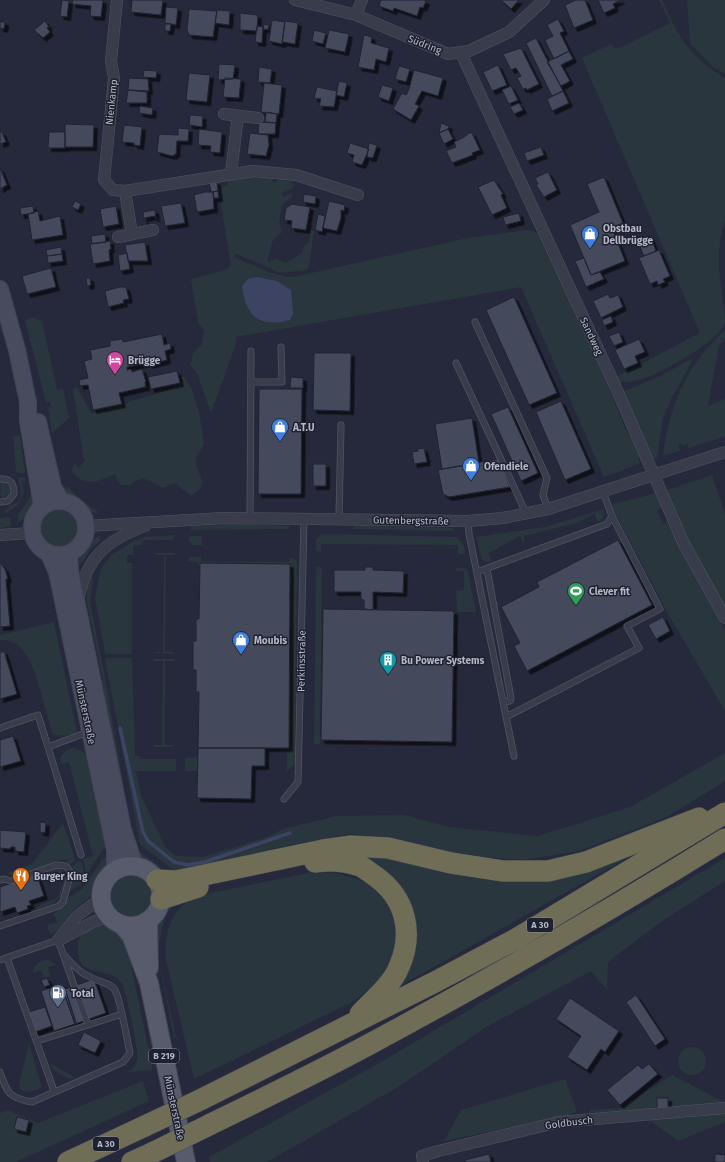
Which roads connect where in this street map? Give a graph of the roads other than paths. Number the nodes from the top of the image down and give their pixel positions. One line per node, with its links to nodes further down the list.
1 (117, 0): 11 (street, Nienkamp)
2 (295, 0): 5 (street, Südring)
3 (362, 0): 5 (street)
4 (544, 0): 6 (street, Südring)
5 (356, 15): 6 (street, Südring)
6 (461, 53): 25 (street, Sandweg)
7 (224, 114): 8 (street)
8 (238, 116): 9 (street); 10 (street)
9 (258, 118)
10 (231, 173): 11 (street); 12 (street)
11 (125, 191): 14 (street)
12 (358, 195)
13 (153, 230): 14 (street)
14 (132, 234): 15 (street)
15 (118, 237)
16 (0, 289): 22 (main road)
17 (475, 322): 31 (lane)
18 (281, 347): 21 (lane)
19 (251, 351): 21 (lane)
20 (456, 363): 32 (lane)
21 (251, 382): 34 (lane)
22 (28, 402): 28 (main road); 30 (main road)
23 (341, 425): 36 (lane)
24 (725, 452): 25 (street, Gutenbergstraße)
25 (653, 476): 27 (street, Gutenbergstraße); 47 (street, Sandweg)
26 (0, 479): 29 (lane)
27 (603, 492): 31 (street, Gutenbergstraße); 33 (lane)
28 (61, 501): 30 (main road); 39 (main road)
29 (0, 502)
30 (42, 506): 40 (main road)
31 (548, 509): 32 (street, Gutenbergstraße)
32 (527, 515): 37 (street, Gutenbergstraße)
33 (612, 516): 44 (lane); 49 (lane)
34 (250, 518): 35 (street, Gutenbergstraße); 38 (street, Gutenbergstraße)
35 (304, 518): 36 (street, Gutenbergstraße); 54 (lane, Perkinsstraße)
36 (339, 519): 37 (street, Gutenbergstraße)
37 (468, 521): 45 (lane)
38 (155, 522): 39 (street, Gutenbergstraße); 46 (street, Münsterstraße)
39 (86, 526): 43 (main road)
40 (31, 533): 41 (street); 42 (main road, Münsterstraße)
41 (0, 535)
42 (49, 554): 43 (main road); 51 (main road, Münsterstraße)
43 (69, 554): 46 (main road, Münsterstraße)
44 (487, 569): 45 (lane); 48 (lane)
45 (477, 572): 48 (lane)
46 (77, 605): 51 (main road, Münsterstraße)
47 (725, 618)
48 (503, 702): 49 (lane)
49 (506, 717): 53 (lane)
50 (0, 728): 52 (lane)
51 (96, 730): 52 (lane); 59 (main road, Münsterstraße); 60 (main road, Münsterstraße)
52 (48, 747): 58 (lane)
53 (514, 756)
54 (284, 799)
55 (725, 807): 62 (highway)
56 (725, 813): 74 (highway, A 30)
57 (725, 838): 80 (highway, A 30, bridge)
58 (80, 855)
59 (135, 867): 60 (main road); 62 (main road)
60 (115, 871): 63 (main road)
61 (0, 880): 66 (lane)
62 (159, 890): 65 (main road); 74 (highway)
63 (101, 898): 64 (main road); 67 (street)
64 (115, 921): 65 (main road); 67 (street); 71 (main road, Münsterstraße / B 219)
65 (148, 921): 71 (main road, Münsterstraße / B 219)
66 (0, 926)
67 (58, 940): 68 (lane); 69 (lane)
68 (63, 954): 72 (lane); 73 (lane)
69 (7, 958): 70 (lane); 75 (lane)
70 (0, 960)
71 (149, 983): 81 (main road, Münsterstraße / B 219)
72 (122, 1014): 73 (lane); 77 (lane)
73 (88, 1025): 75 (lane)
74 (349, 1025): 79 (highway, A 30, bridge)
75 (37, 1041): 77 (lane)
76 (0, 1072): 77 (lane)
77 (54, 1091)
78 (725, 1108): 82 (street, Goldbusch)
79 (68, 1162)
80 (132, 1162)
81 (186, 1162)
82 (423, 1162)

